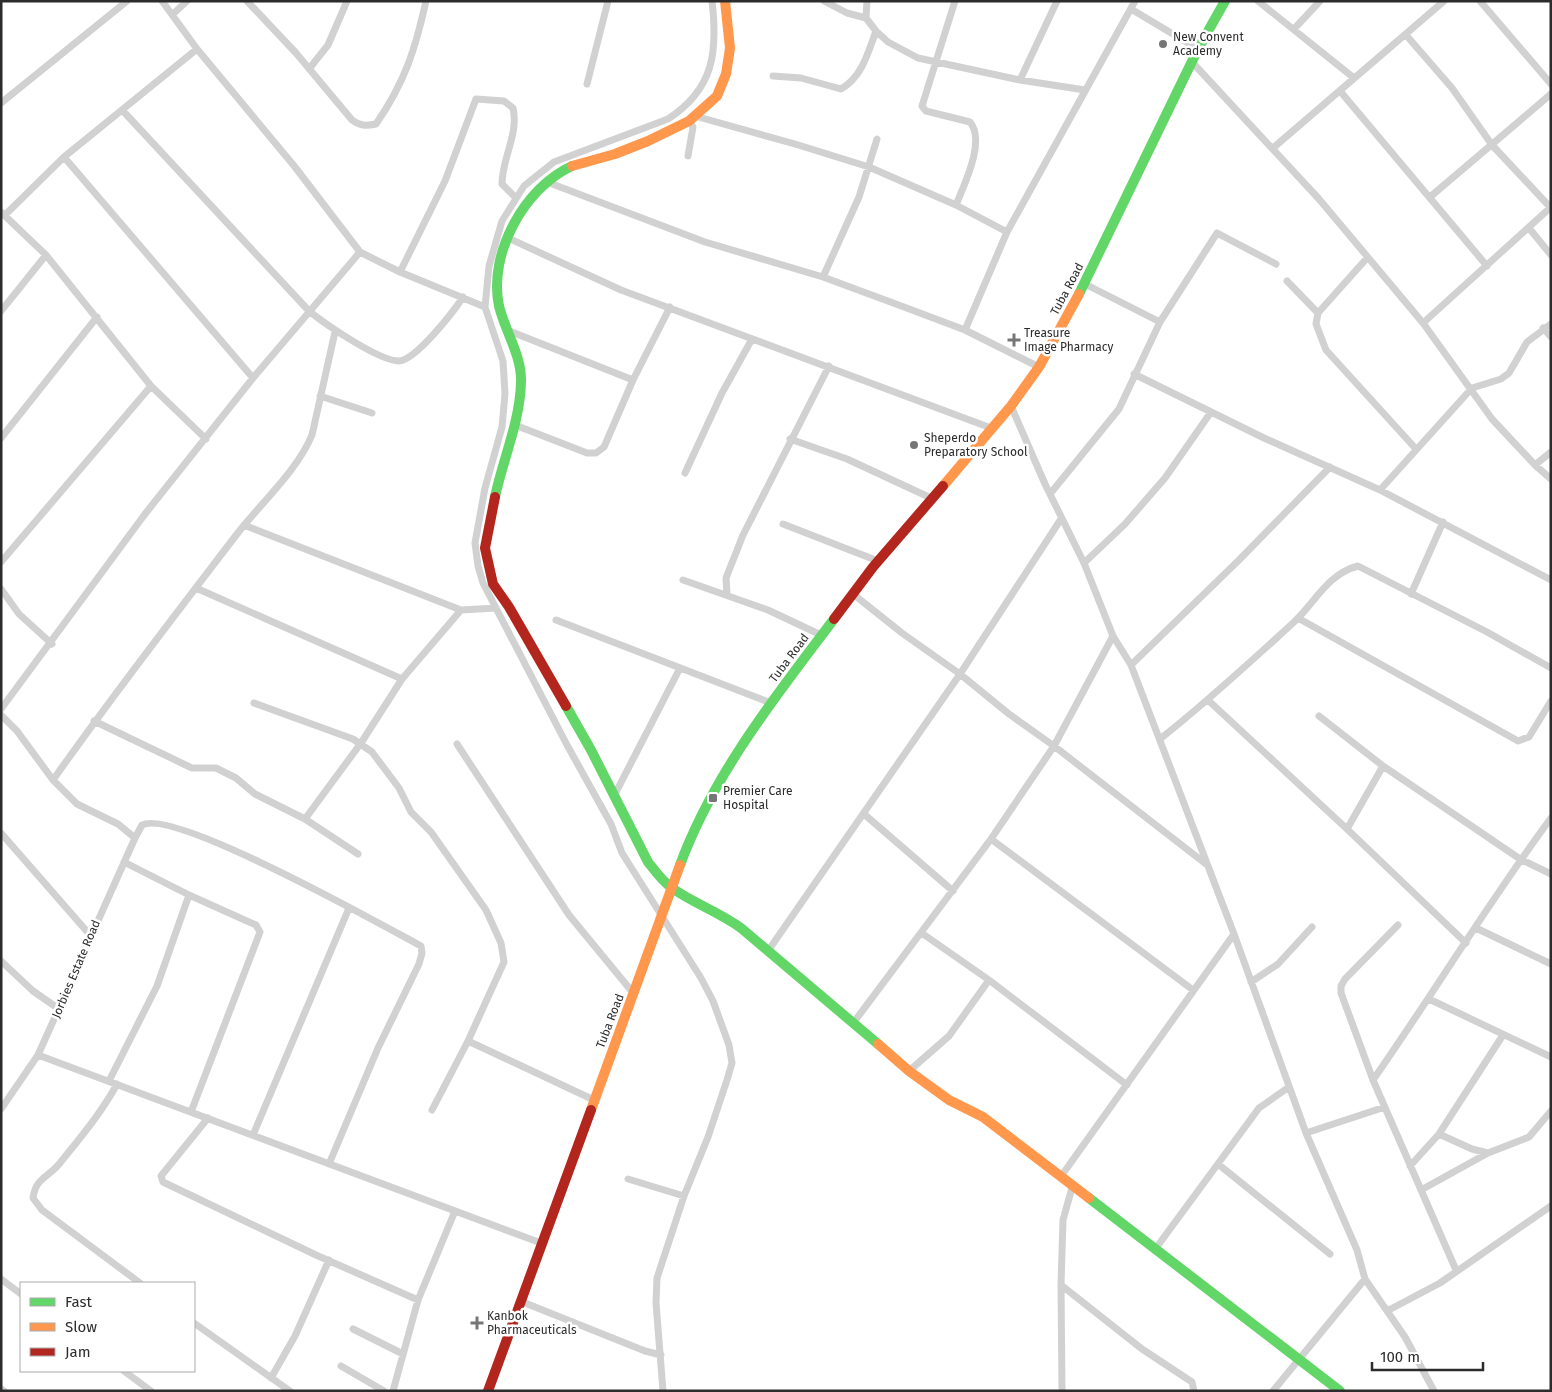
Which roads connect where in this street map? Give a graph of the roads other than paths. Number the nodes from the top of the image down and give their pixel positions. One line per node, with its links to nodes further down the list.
1 (126, 1): 39 (street)
2 (162, 1): 21 (street)
3 (187, 1): 21 (street)
4 (247, 1): 30 (street)
5 (347, 1): 30 (street)
6 (426, 1): 30 (street)
7 (608, 1): 34 (street)
8 (712, 1): 50 (street)
9 (726, 1): 41 (street)
10 (824, 1): 22 (street)
11 (867, 1): 22 (street)
12 (955, 1): 28 (street)
13 (1057, 1): 33 (street)
14 (1135, 1): 20 (street)
15 (1225, 1): 27 (street, Tuba Road)
16 (1258, 1): 23 (street)
17 (1320, 1): 23 (street)
18 (1444, 1): 25 (street)
19 (1480, 1): 35 (street)
20 (1131, 9): 27 (street); 36 (street)
21 (173, 14): 26 (street)
22 (866, 18): 24 (street)
23 (1294, 29): 32 (street)
24 (876, 32): 28 (street); 31 (street)
25 (1406, 35): 32 (street); 43 (street)
26 (197, 49): 40 (street); 57 (street)
27 (1198, 49): 29 (street, Tuba Road)
28 (936, 61): 33 (street); 51 (street)
29 (1192, 62): 44 (street); 66 (street, Tuba Road)
30 (309, 69)
31 (773, 76)
32 (1354, 78): 37 (street)
33 (1020, 80): 36 (street)
34 (587, 84)
35 (1551, 84)
36 (1085, 90): 55 (street)
37 (1340, 91): 44 (street); 49 (street)
38 (1551, 94): 43 (street)
39 (1, 103)
40 (123, 111): 46 (street); 71 (street)
41 (692, 118): 45 (street); 47 (street); 48 (street)
42 (877, 139): 47 (street)
43 (1492, 145): 49 (street); 52 (street)
44 (1273, 148): 60 (street)
45 (688, 156)
46 (64, 158): 53 (street); 86 (street)
47 (869, 167): 51 (street); 64 (street)
48 (548, 182): 56 (street); 64 (street)
49 (1430, 197): 62 (street)
50 (516, 198): 63 (street); 68 (street)
51 (956, 205): 55 (street)
52 (1551, 207): 54 (street)
53 (3, 213): 58 (street)
54 (1529, 228): 59 (street); 62 (street)
55 (1007, 232): 79 (street)
56 (508, 238): 69 (street); 78 (street)
57 (360, 252): 63 (street); 71 (street)
58 (46, 255): 70 (street); 73 (street)
59 (1551, 255)
60 (1367, 258): 72 (street); 75 (street)
61 (1276, 264): 74 (street)
62 (1487, 266): 75 (street)
63 (400, 272): 67 (street)
64 (823, 277): 79 (street)
65 (1287, 282): 72 (street)
66 (1085, 284): 74 (street); 84 (street, Tuba Road)
67 (463, 297): 68 (street); 80 (street)
68 (485, 307): 122 (street)
69 (670, 307): 82 (street); 87 (street)
70 (1, 311)
71 (309, 311): 80 (street); 86 (street)
72 (1318, 313): 99 (street)
73 (97, 317): 88 (street); 96 (street)
74 (1160, 322): 85 (street)
75 (1423, 323): 89 (street)
76 (1551, 324): 77 (street)
77 (1543, 328): 81 (street); 89 (street)
78 (507, 330): 87 (street); 94 (street)
79 (965, 330): 84 (street)
80 (335, 332): 90 (street)
81 (1551, 337)
82 (752, 339): 83 (street); 103 (street)
83 (828, 366): 95 (street); 98 (street)
84 (1039, 367): 91 (street, Tuba Road)
85 (1134, 374): 92 (street); 106 (street)
86 (254, 378): 97 (street)
87 (633, 380): 94 (street)
88 (151, 386): 97 (street); 113 (street)
89 (1472, 388): 99 (street); 101 (street)
90 (320, 396): 93 (street); 111 (street)
91 (1011, 406): 95 (street, Tuba Road); 106 (street)
92 (1212, 412): 102 (street); 114 (street)
93 (372, 413)
94 (514, 425): 148 (street)
95 (991, 428): 107 (street, Tuba Road)
96 (1, 438)
97 (206, 438): 128 (street)
98 (790, 439): 107 (street); 119 (street)
99 (1416, 449): 105 (street)
100 (1551, 452): 101 (street)
101 (1535, 465): 104 (street)
102 (1330, 467): 105 (street); 129 (street)
103 (684, 472)
104 (1551, 479)
105 (1380, 490): 109 (street)
106 (1050, 494): 108 (street)
107 (931, 498): 112 (street, Tuba Road)
108 (1061, 518): 114 (street); 132 (street)
109 (1443, 522): 116 (street); 121 (street)
110 (783, 524): 112 (street)
111 (244, 525): 117 (street); 123 (street)
112 (878, 561): 120 (street, Tuba Road)
113 (1, 562)
114 (1084, 563): 127 (street)
115 (683, 580): 119 (street)
116 (1551, 580)
117 (196, 588): 133 (street); 141 (street)
118 (1, 589): 128 (street)
119 (727, 594): 126 (street)
120 (853, 594): 126 (street, Tuba Road); 132 (street)
121 (1410, 594): 124 (street); 131 (street)
122 (496, 608): 123 (street); 165 (street)
123 (461, 610): 133 (street)
124 (1298, 618): 134 (street); 135 (street)
125 (556, 620): 130 (street)
126 (821, 635): 137 (street, Tuba Road)
127 (1113, 636): 129 (street); 145 (street)
128 (52, 644): 138 (street)
129 (1131, 665): 142 (street)
130 (680, 668): 137 (street); 148 (street)
131 (1551, 668)
132 (960, 674): 145 (street); 149 (street)
133 (402, 679): 143 (street)
134 (1208, 701): 142 (street); 152 (street)
135 (1551, 701)
136 (254, 703): 143 (street)
137 (770, 703): 161 (street, Tuba Road)
138 (1, 709)
139 (1, 715): 147 (street)
140 (1319, 716): 146 (street)
141 (94, 721): 147 (street); 151 (street)
142 (1160, 740): 159 (street)
143 (361, 743): 151 (street); 184 (street)
144 (457, 744): 179 (street)
145 (1054, 746): 155 (street); 159 (street)
146 (1383, 766): 152 (street); 157 (street)
147 (53, 780): 154 (street)
148 (614, 796): 161 (street)
149 (864, 814): 162 (street); 173 (street)
150 (1551, 818): 157 (street)
151 (305, 819): 156 (street)
152 (1347, 828): 172 (street)
153 (1, 832): 171 (street)
154 (135, 838): 158 (street, Jorbies Estate Road); 164 (street, Jorbies Estate Road)
155 (991, 839): 162 (street); 178 (street)
156 (358, 854)
157 (1520, 859): 160 (street); 168 (street)
158 (124, 862): 163 (street); 171 (street, Jorbies Estate Road)
159 (1206, 864): 170 (street)
160 (1551, 874)
161 (672, 888): 165 (street, Tuba Road); 173 (street)
162 (954, 891): 169 (street)
163 (188, 895): 189 (street); 198 (street)
164 (349, 908): 202 (street); 204 (street)
165 (662, 914): 179 (street, Tuba Road); 211 (street)
166 (1398, 925): 188 (street)
167 (1312, 928): 177 (street)
168 (1476, 928): 172 (street); 175 (street)
169 (922, 934): 176 (street); 182 (street)
170 (1234, 934): 177 (street); 178 (street)
171 (90, 936): 181 (street, Jorbies Estate Road)
172 (1466, 944): 180 (street)
173 (768, 951): 182 (street)
174 (1, 961): 181 (street)
175 (1551, 964)
176 (989, 980): 187 (street); 191 (street)
177 (1251, 982): 192 (street)
178 (1193, 990): 191 (street)
179 (634, 994): 193 (street, Tuba Road)
180 (1429, 999): 183 (street); 188 (street)
181 (59, 1009): 185 (street, Jorbies Estate Road)
182 (854, 1022): 187 (street)
183 (1502, 1035): 186 (street); 201 (street)
184 (468, 1041): 193 (street); 196 (street)
185 (38, 1054): 189 (street); 195 (street, Jorbies Estate Road)
186 (1551, 1057)
187 (909, 1072): 207 (street)
188 (1373, 1080): 194 (street)
189 (109, 1081): 190 (street)
190 (117, 1084): 198 (street); 221 (street)
191 (1127, 1085): 207 (street)
192 (1289, 1086): 200 (street); 205 (street)
193 (594, 1100): 214 (street, Tuba Road)
194 (1385, 1107): 200 (street); 206 (street)
195 (1, 1109)
196 (432, 1110)
197 (1551, 1111): 203 (street)
198 (191, 1112): 199 (street)
199 (208, 1118): 202 (street); 217 (street)
200 (1306, 1133): 220 (street)
201 (1439, 1134): 203 (street); 206 (street)
202 (254, 1135): 204 (street)
203 (1488, 1153): 210 (street)
204 (329, 1164): 213 (street)
205 (1218, 1164): 215 (street); 216 (street)
206 (1410, 1166): 210 (street)
207 (1062, 1175): 209 (street)
208 (628, 1179): 211 (street)
209 (1073, 1184): 215 (street); 222 (street)
210 (1421, 1190): 218 (street)
211 (684, 1196): 230 (street)
212 (1551, 1206): 218 (street)
213 (455, 1211): 214 (street); 224 (street)
214 (541, 1243): 225 (street, Tuba Road)
215 (1156, 1248): 231 (street)
216 (1330, 1254)
217 (329, 1260): 224 (street); 234 (street)
218 (1456, 1270): 226 (street)
219 (1, 1279): 223 (street)
220 (1365, 1279): 226 (street); 231 (street)
221 (139, 1282)
222 (1061, 1285): 241 (street); 242 (street)
223 (20, 1293)
224 (418, 1300): 229 (street)
225 (520, 1301): 230 (street); 239 (street, Tuba Road)
226 (1387, 1311): 245 (street)
227 (195, 1324): 234 (street)
228 (353, 1328): 229 (street)
229 (403, 1354): 238 (street)
230 (661, 1355): 240 (street)
231 (1297, 1360): 243 (street); 244 (street)
232 (341, 1366): 237 (street)
233 (125, 1372): 235 (street)
234 (271, 1378): 236 (street)
235 (151, 1391)
236 (290, 1391)
237 (384, 1391)
238 (393, 1391)
239 (488, 1391)
240 (663, 1391)
241 (1062, 1391)
242 (1194, 1391)
243 (1273, 1391)
244 (1340, 1391)
245 (1434, 1391)

